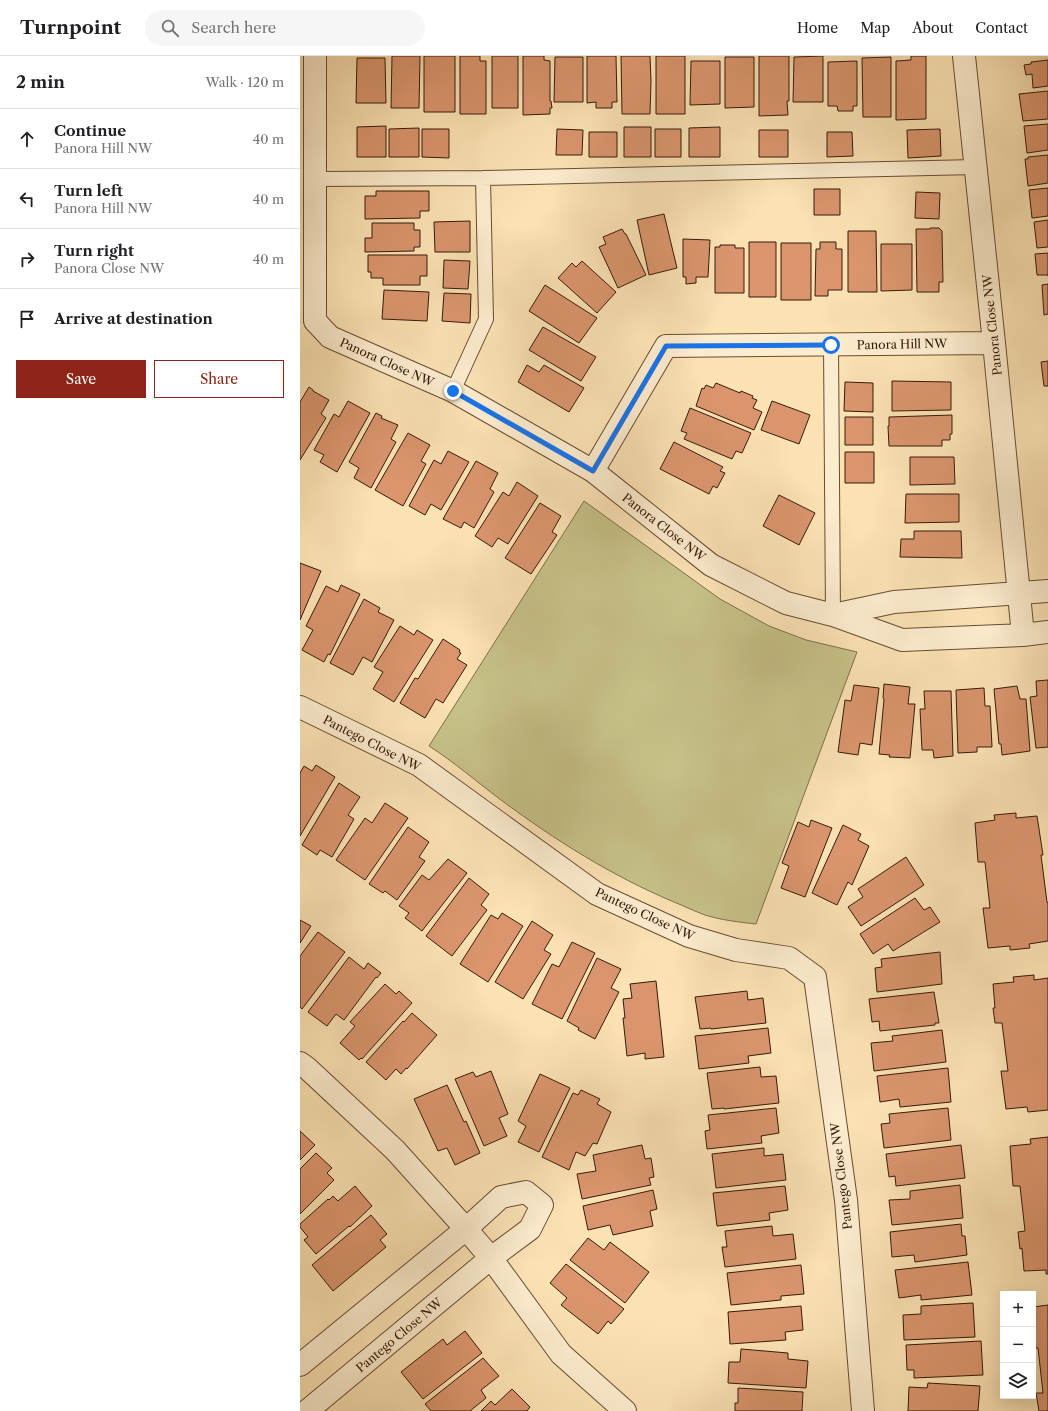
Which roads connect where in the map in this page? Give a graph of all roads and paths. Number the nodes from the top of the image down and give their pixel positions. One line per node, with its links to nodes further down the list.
1 (315, 56): 5 (street, Panora Close NW)
2 (964, 56): 3 (street, Panora Close NW)
3 (976, 167): 4 (lane); 6 (street, Panora Close NW)
4 (484, 178): 5 (lane); 8 (lane)
5 (315, 179): 8 (street, Panora Close NW)
6 (994, 343): 7 (street, Panora Hill NW); 11 (street, Panora Close NW)
7 (831, 345): 9 (street, Panora Hill NW); 12 (lane)
8 (453, 391): 9 (street, Panora Close NW)
9 (593, 471): 12 (street, Panora Close NW)
10 (1048, 591): 11 (street, Panora Close NW)
11 (1019, 594): 12 (street, Panora Close NW); 14 (street, Panora Close NW)
12 (833, 615): 14 (street, Panora Close NW)
13 (1048, 632): 14 (street, Panora Close NW)
14 (1023, 635)
15 (300, 707): 22 (street, Pantego Close NW)
16 (300, 1063): 17 (street)
17 (466, 1229): 18 (street); 18 (street, Pantego Close NW); 19 (street)
18 (491, 1258): 20 (street, Pantego Close NW); 21 (street)
19 (300, 1365)
20 (307, 1411)
21 (625, 1411)
22 (863, 1411)

